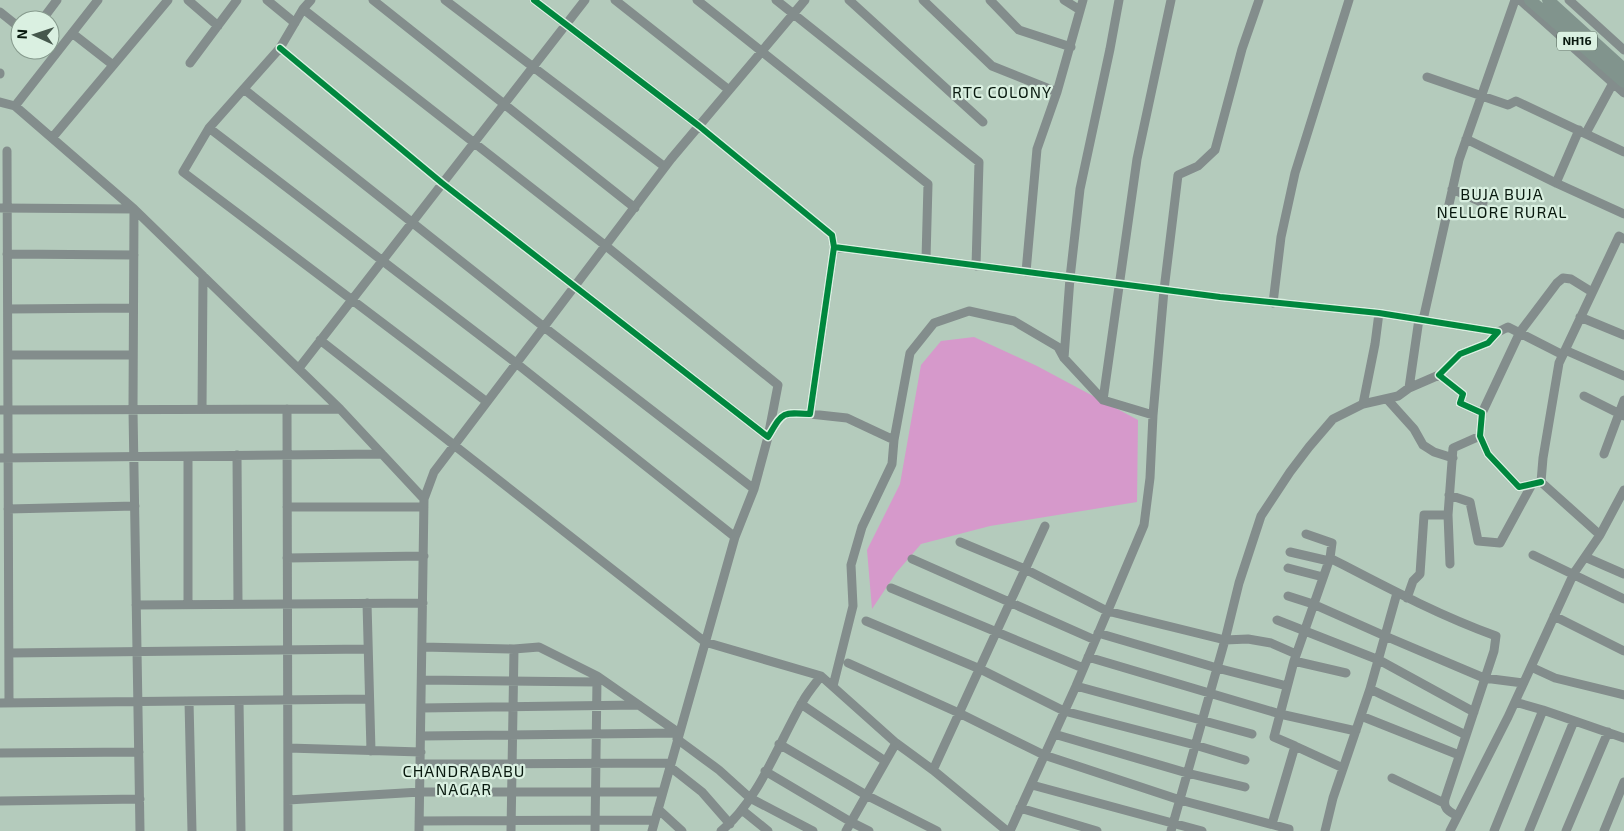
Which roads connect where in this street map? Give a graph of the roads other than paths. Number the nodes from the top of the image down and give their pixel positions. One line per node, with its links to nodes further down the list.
1 (98, 0): 37 (street)
2 (168, 0): 45 (street)
3 (188, 0): 36 (street)
4 (237, 0): 36 (street)
5 (267, 0): 34 (street)
6 (311, 0): 29 (street)
7 (373, 0): 56 (street)
8 (445, 0): 46 (street)
9 (534, 0): 35 (street)
10 (585, 0): 35 (street)
11 (615, 0): 51 (street)
12 (697, 0): 41 (street)
13 (776, 0): 32 (street)
14 (805, 0): 32 (street)
15 (849, 0): 58 (street)
16 (923, 0): 52 (street)
17 (990, 0): 39 (street)
18 (1064, 0): 30 (street)
19 (1083, 0): 30 (street)
20 (1119, 0): 87 (street)
21 (1170, 0): 88 (street)
22 (1259, 0): 90 (street)
23 (1349, 0): 93 (street)
24 (1515, 0): 54 (street)
25 (1520, 0): 49 (street)
26 (1530, 0): 49 (highway, NH16)
27 (1548, 0): 47 (highway, NH16)
28 (1569, 0): 42 (street)
29 (303, 10): 34 (street); 64 (street)
30 (1080, 10): 39 (street)
31 (0, 12): 33 (street)
32 (793, 13): 41 (street); 84 (street)
33 (10, 20)
34 (295, 23): 40 (street)
35 (566, 25): 46 (street); 59 (street)
36 (218, 26): 44 (street)
37 (72, 33): 38 (street); 45 (street)
38 (60, 44)
39 (1071, 47): 52 (street)
40 (280, 48): 50 (street); 68 (street)
41 (762, 50): 51 (street); 82 (street)
42 (1624, 50)
43 (46, 60): 57 (street)
44 (190, 63)
45 (114, 65): 62 (street)
46 (533, 67): 56 (street); 67 (street)
47 (1624, 69)
48 (1427, 77): 54 (street)
49 (1618, 83): 53 (street); 61 (street)
50 (245, 90): 60 (street); 76 (street)
51 (729, 90): 59 (street)
52 (1057, 92): 85 (street)
53 (1624, 93)
54 (1482, 96): 61 (street); 63 (street)
55 (0, 102): 57 (street)
56 (504, 104): 64 (street); 73 (street)
57 (15, 106): 62 (street)
58 (983, 122)
59 (699, 126): 67 (street); 79 (street)
60 (209, 128): 83 (street); 92 (street)
61 (1583, 132): 66 (street); 69 (street)
62 (52, 138): 74 (street)
63 (1466, 139): 69 (street); 70 (street)
64 (474, 143): 68 (street); 78 (street)
65 (7, 151): 72 (street)
66 (1624, 152)
67 (665, 168): 73 (street)
68 (442, 183): 76 (street); 89 (street)
69 (1556, 183): 75 (street)
70 (1452, 189): 71 (street); 98 (street)
71 (1483, 203)
72 (4, 208): 74 (street); 80 (street)
73 (634, 208): 78 (street)
74 (134, 209): 81 (street); 86 (street)
75 (1624, 214)
76 (412, 222): 83 (street); 99 (street)
77 (1622, 235): 91 (street)
78 (606, 246): 89 (street); 129 (street)
79 (834, 247): 82 (street); 125 (street)
80 (5, 249): 81 (street); 95 (street)
81 (134, 255): 94 (street)
82 (926, 259): 84 (street)
83 (382, 260): 92 (street); 108 (street)
84 (976, 266): 85 (street)
85 (1026, 272): 87 (street)
86 (203, 276): 109 (street); 120 (street)
87 (1070, 278): 88 (street); 107 (street)
88 (1119, 285): 90 (street); 115 (street)
89 (574, 287): 99 (street); 129 (street)
90 (1164, 290): 93 (street); 126 (street)
91 (1592, 292): 97 (street); 101 (street)
92 (351, 299): 103 (street); 117 (street)
93 (1273, 303): 96 (street)
94 (133, 308): 95 (street); 105 (street)
95 (8, 309): 106 (street)
96 (1379, 313): 98 (street); 118 (street)
97 (1580, 317): 102 (street); 104 (street)
98 (1421, 319): 100 (street); 112 (street)
99 (544, 326): 108 (street); 142 (street)
100 (1498, 332): 101 (street); 110 (street)
101 (1520, 332): 104 (street); 124 (street)
102 (1624, 335)
103 (320, 340): 109 (street); 131 (street)
104 (1564, 352): 111 (street); 140 (street)
105 (133, 354): 106 (street); 123 (street)
106 (8, 355): 122 (street)
107 (1064, 358): 115 (street); 130 (street)
108 (516, 363): 117 (street); 153 (street)
109 (298, 368): 119 (street)
110 (1439, 375): 112 (street); 124 (street)
111 (1624, 376)
112 (1409, 388): 114 (street)
113 (1584, 396): 127 (street)
114 (1387, 399): 118 (street); 139 (street)
115 (1103, 400): 126 (street)
116 (1624, 400): 127 (street)
117 (487, 402): 131 (street)
118 (1363, 404): 190 (street)
119 (340, 408): 121 (street); 132 (street)
120 (202, 409): 121 (street); 123 (street)
121 (287, 409): 135 (street)
122 (4, 410): 123 (street); 138 (street)
123 (133, 410): 136 (street)
124 (1482, 413): 128 (street)
125 (810, 414): 129 (street); 130 (street)
126 (1153, 415): 182 (street)
127 (1622, 415): 133 (street)
128 (1480, 436): 139 (street); 141 (street)
129 (768, 437): 142 (street)
130 (894, 440): 214 (street)
131 (454, 446): 145 (street); 191 (street)
132 (382, 454): 135 (street); 145 (street)
133 (1604, 454)
134 (237, 455): 135 (street); 137 (street); 179 (street)
135 (287, 455): 147 (street)
136 (134, 456): 137 (street); 138 (street); 146 (street)
137 (188, 456): 178 (street)
138 (4, 458): 148 (street)
139 (1453, 458): 144 (street)
140 (1542, 482): 141 (street); 152 (street)
141 (1531, 486): 144 (street)
142 (754, 489): 153 (street)
143 (1624, 490): 152 (street)
144 (1449, 495): 149 (street)
145 (424, 503): 147 (street); 157 (street)
146 (134, 506): 148 (street); 181 (street)
147 (287, 507): 159 (street)
148 (8, 509): 177 (street)
149 (1448, 515): 162 (street); 171 (street)
150 (1045, 526): 164 (street)
151 (1306, 534): 161 (street)
152 (1600, 534): 158 (street)
153 (735, 536): 191 (street)
154 (960, 542): 164 (street)
155 (1290, 552): 161 (street)
156 (1533, 555): 165 (street)
157 (424, 556): 159 (street); 176 (street)
158 (1585, 557): 165 (street); 166 (street)
159 (287, 558): 174 (street)
160 (912, 559): 173 (street)
161 (1329, 560): 167 (street); 169 (street)
162 (1450, 564)
163 (1288, 568): 167 (street)
164 (1025, 569): 173 (street); 182 (street)
165 (1574, 573): 172 (street); 183 (street)
166 (1624, 574)
167 (1323, 577): 180 (street)
168 (891, 588): 187 (street)
169 (1397, 593): 171 (street); 188 (street)
170 (1288, 596): 180 (street)
171 (1407, 598): 209 (street)
172 (1624, 599)
173 (1010, 602): 187 (street); 189 (street)
174 (287, 603): 175 (street); 179 (street); 194 (street)
175 (367, 603): 176 (street); 193 (street)
176 (423, 603): 192 (street)
177 (4, 604): 198 (street)
178 (188, 604): 179 (street); 181 (street)
179 (238, 604)
180 (1313, 604): 186 (street); 188 (street)
181 (136, 605): 197 (street)
182 (1107, 611): 189 (street); 190 (street)
183 (1554, 616): 196 (street); 203 (street)
184 (1277, 620): 186 (street)
185 (866, 621): 206 (street)
186 (1305, 629): 200 (street); 201 (street)
187 (996, 633): 204 (street); 206 (street)
188 (1385, 636): 201 (street); 209 (street)
189 (1097, 637): 199 (street); 205 (street)
190 (1225, 640): 200 (street); 205 (street)
191 (705, 642): 208 (street); 248 (street)
192 (422, 646): 195 (street); 211 (street)
193 (368, 649): 194 (street); 220 (street)
194 (287, 650): 197 (street); 221 (street)
195 (514, 650): 210 (street); 212 (street)
196 (1624, 651)
197 (137, 652): 198 (street); 224 (street)
198 (9, 653): 226 (street)
199 (1088, 657): 204 (street); 218 (street)
200 (1295, 658): 207 (street); 216 (street)
201 (1379, 660): 217 (street); 234 (street)
202 (848, 663): 235 (street)
203 (1531, 666): 213 (street); 219 (street)
204 (1083, 668): 215 (street)
205 (1217, 668): 216 (street); 218 (street)
206 (980, 669): 233 (street); 235 (street)
207 (1346, 673)
208 (822, 676): 214 (street); 227 (street)
209 (1484, 678): 213 (street); 234 (street)
210 (596, 679): 212 (street); 228 (street); 229 (street)
211 (422, 680): 212 (street); 231 (street)
212 (514, 682): 230 (street)
213 (1523, 683): 225 (street)
214 (833, 686): 250 (street)
215 (1076, 686): 233 (street); 238 (street)
216 (1287, 686): 236 (street)
217 (1370, 689): 237 (street); 246 (street)
218 (1210, 694): 236 (street); 238 (street)
219 (1624, 695)
220 (369, 699): 221 (street); 255 (street)
221 (288, 700): 223 (street); 254 (street)
222 (189, 701): 223 (street); 224 (street); 300 (street)
223 (239, 701): 301 (street)
224 (138, 702): 226 (street); 256 (street)
225 (1515, 702): 232 (street); 289 (street)
226 (4, 703)
227 (801, 704): 251 (street); 262 (street)
228 (639, 705): 229 (street); 248 (street)
229 (596, 706): 230 (street); 242 (street)
230 (513, 707): 231 (street); 245 (street)
231 (421, 708): 247 (street)
232 (1543, 710): 239 (street); 319 (street)
233 (1064, 711): 243 (street); 252 (street)
234 (1474, 712): 246 (street)
235 (960, 713): 260 (street); 268 (street)
236 (1280, 714): 240 (street); 253 (street)
237 (1361, 716): 240 (street); 259 (street)
238 (1202, 720): 244 (street); 252 (street)
239 (1574, 721): 241 (street); 320 (street)
240 (1356, 731): 267 (street)
241 (1608, 732): 249 (street); 321 (street)
242 (596, 734): 245 (street); 248 (street); 263 (street)
243 (1054, 734): 260 (street); 270 (street)
244 (1252, 734)
245 (512, 735): 247 (street); 265 (street)
246 (1466, 735): 259 (street)
247 (421, 736): 257 (street)
248 (678, 736): 266 (street); 280 (street)
249 (1624, 738)
250 (896, 743): 262 (street); 268 (street)
251 (780, 744): 269 (street); 279 (street)
252 (1195, 745): 261 (street); 270 (street)
253 (1295, 746): 267 (street); 296 (street)
254 (288, 748): 255 (street); 282 (street)
255 (370, 751): 257 (street)
256 (139, 752): 258 (street); 281 (street)
257 (420, 752): 264 (street)
258 (0, 753)
259 (1459, 755): 285 (street)
260 (1044, 756): 273 (street); 283 (street)
261 (1245, 760)
262 (885, 761): 279 (street)
263 (596, 763): 265 (street); 266 (street); 277 (street)
264 (420, 764): 265 (street); 275 (street)
265 (512, 764): 276 (street)
266 (670, 765): 278 (street); 295 (street)
267 (1344, 768): 318 (street)
268 (933, 770): 314 (street)
269 (765, 771): 280 (street); 294 (street)
270 (1188, 773): 274 (street); 283 (street)
271 (1392, 778): 285 (street)
272 (1624, 782): 322 (street)
273 (1032, 785): 286 (street); 297 (street)
274 (1245, 787)
275 (420, 792): 276 (street); 282 (street); 292 (street)
276 (512, 792): 277 (street); 293 (street)
277 (596, 792): 278 (street); 290 (street)
278 (663, 792): 287 (street)
279 (866, 795): 294 (street); 313 (street)
280 (750, 798): 288 (street); 310 (street)
281 (140, 799): 284 (street); 299 (street)
282 (288, 800): 302 (street)
283 (1180, 800): 296 (street); 297 (street)
284 (0, 801)
285 (1444, 803): 289 (street)
286 (1020, 808): 314 (street); 315 (street)
287 (658, 809): 291 (street); 307 (street)
288 (742, 810): 295 (street); 309 (street)
289 (1457, 816): 298 (street)
290 (596, 820): 291 (street); 293 (street); 305 (street)
291 (655, 820): 306 (street)
292 (420, 821): 293 (street); 303 (street)
293 (511, 821): 304 (street)
294 (851, 822): 311 (street); 312 (street)
295 (730, 824): 308 (street)
296 (1272, 824): 317 (street)
297 (1172, 827): 316 (street)
298 (1452, 830)
299 (140, 831)
300 (192, 831)
301 (241, 831)
302 (288, 831)
303 (419, 831)
304 (511, 831)
305 (595, 831)
306 (652, 831)
307 (682, 831)
308 (721, 831)
309 (768, 831)
310 (813, 831)
311 (846, 831)
312 (868, 831)
313 (937, 831)
314 (1009, 831)
315 (1097, 831)
316 (1202, 831)
317 (1289, 831)
318 (1325, 831)
319 (1494, 831)
320 (1529, 831)
321 (1566, 831)
322 (1604, 831)

